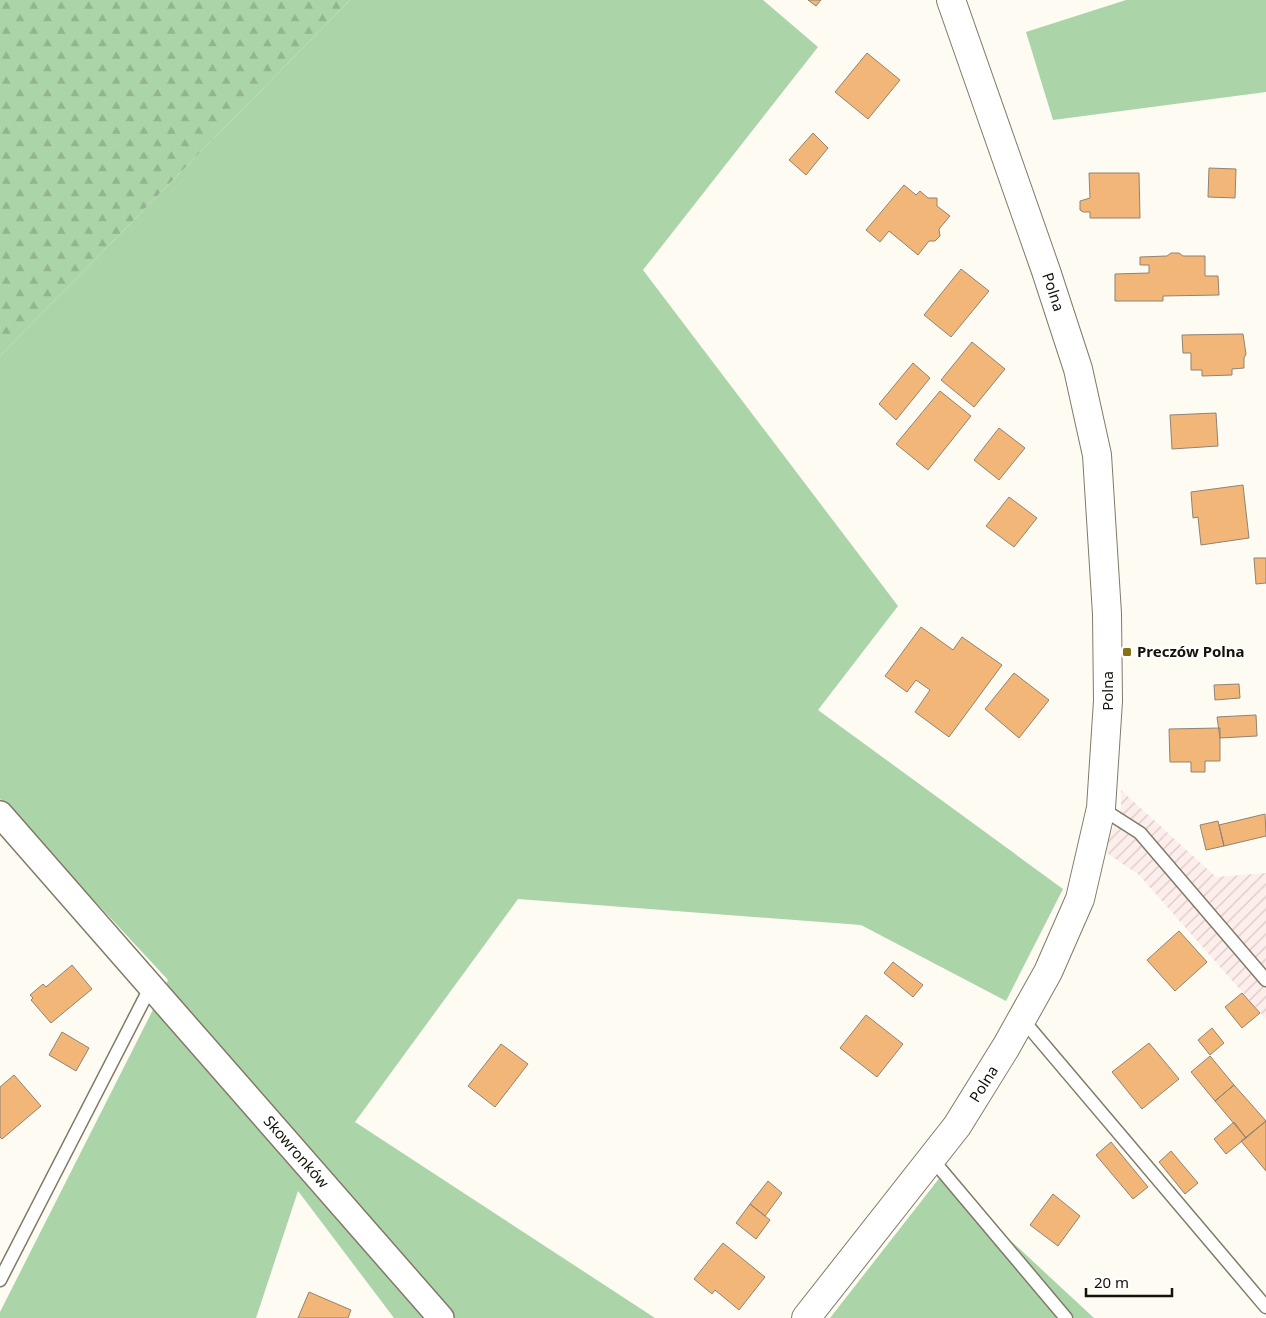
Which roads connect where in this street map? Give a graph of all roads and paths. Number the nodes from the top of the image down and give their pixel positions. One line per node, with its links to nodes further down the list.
1 (952, 0): 2 (street, Polna)
2 (1101, 808): 4 (lane); 6 (street, Polna)
3 (0, 814): 5 (street, Skowronków)
4 (1266, 980)
5 (151, 986): 8 (lane); 10 (street, Skowronków)
6 (1022, 1020): 7 (street, Polna); 9 (lane)
7 (932, 1159): 11 (street, Polna); 12 (lane)
8 (0, 1280)
9 (1266, 1307)
10 (441, 1318)
11 (806, 1318)
12 (1066, 1318)

